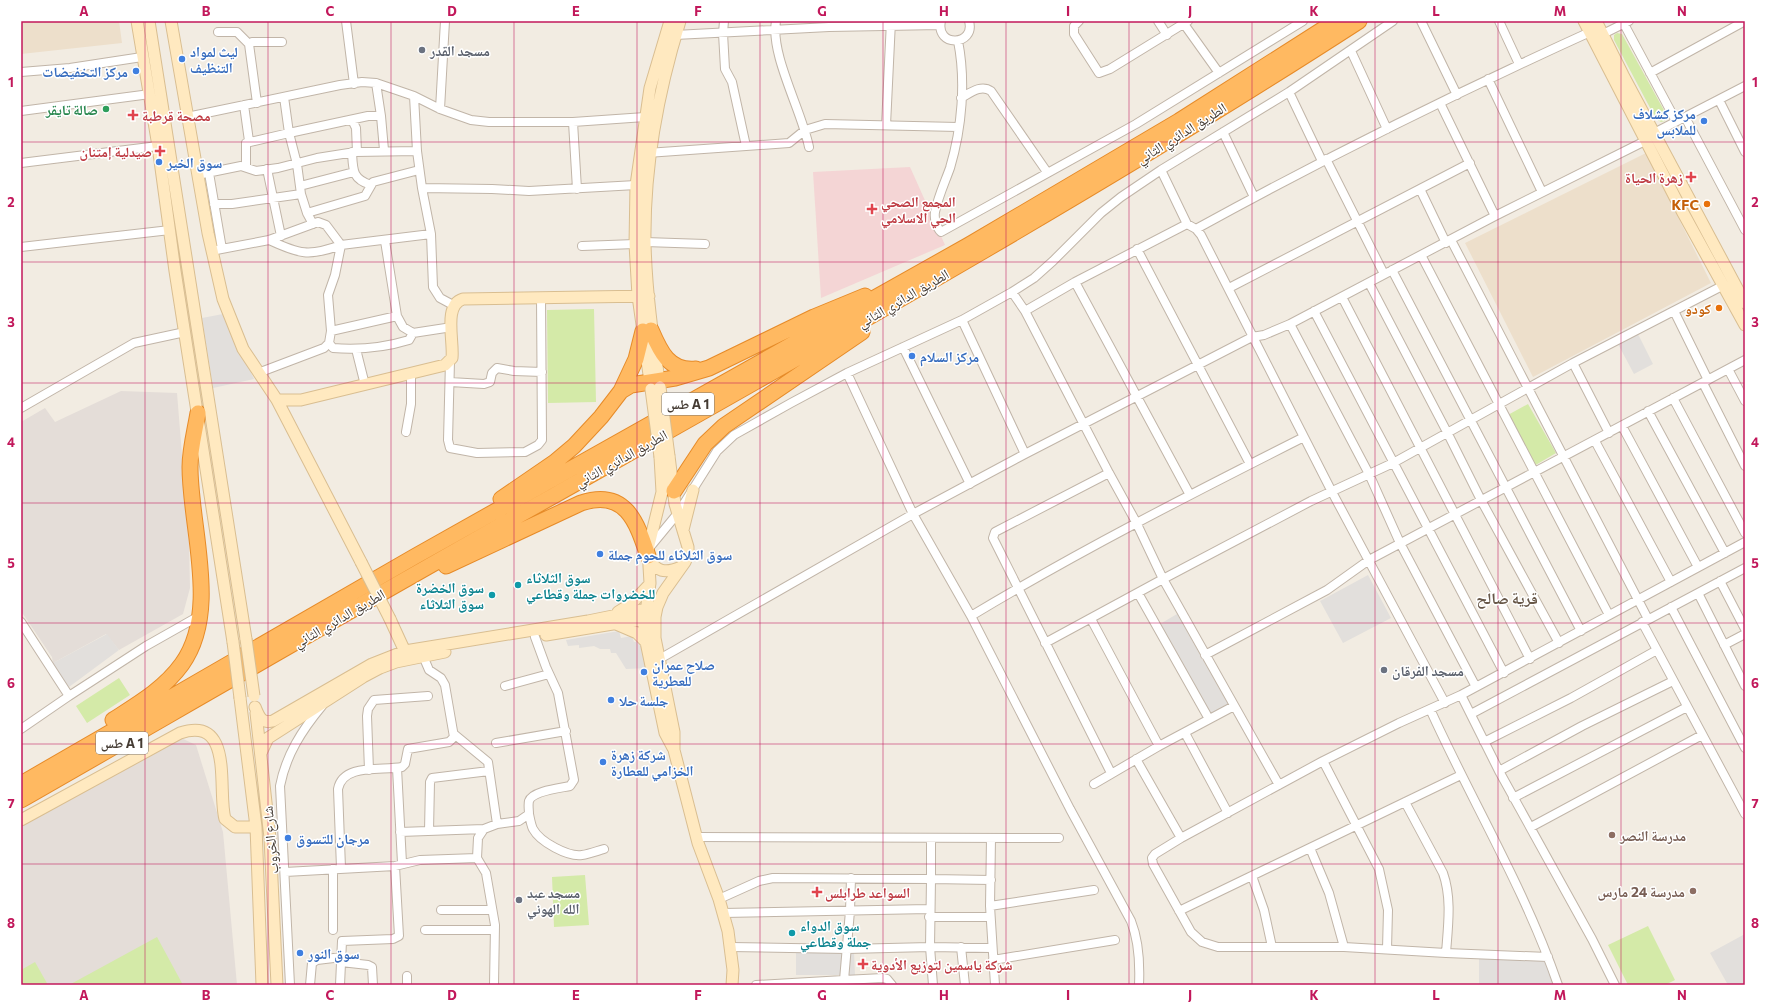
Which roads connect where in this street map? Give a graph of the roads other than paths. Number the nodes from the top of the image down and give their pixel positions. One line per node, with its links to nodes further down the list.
1 (137, 21): 38 (street, شارع الخروب)
2 (149, 21): 127 (street, شارع الخروب)
3 (170, 21): 61 (street)
4 (346, 21): 46 (street)
5 (445, 21): 58 (street)
6 (670, 21): 62 (street)
7 (680, 21): 32 (street)
8 (724, 21): 30 (street)
9 (776, 21): 27 (street)
10 (969, 21): 34 (street)
11 (1079, 21): 33 (street)
12 (1158, 21): 33 (street)
13 (1303, 21): 41 (street)
14 (1336, 21): 130 (highway, الطريق الدائري الثاني / طس A 1)
15 (1359, 21): 135 (highway, الطريق الدائري الثاني / طس A 1)
16 (1393, 21): 37 (street)
17 (1421, 21): 50 (street)
18 (1498, 21): 39 (street)
19 (1584, 21): 29 (street)
20 (1596, 21): 31 (street)
21 (1626, 22): 31 (street); 42 (street)
22 (1741, 22): 42 (street)
23 (941, 23): 26 (street); 34 (street)
24 (1186, 23): 33 (street); 41 (street)
25 (830, 24): 26 (street); 27 (street)
26 (891, 24): 67 (street)
27 (774, 31): 30 (street); 70 (street)
28 (218, 32): 36 (street)
29 (1590, 32): 39 (street); 43 (street)
30 (723, 34): 32 (street); 77 (street)
31 (1603, 34): 43 (street)
32 (675, 35): 83 (street)
33 (1167, 35)
34 (958, 41): 53 (street)
35 (282, 42): 36 (street)
36 (249, 44): 55 (street)
37 (1351, 51): 48 (street); 69 (street)
38 (142, 57): 40 (street); 49 (street, شارع الخروب)
39 (1519, 64): 44 (street)
40 (21, 72)
41 (1219, 73): 93 (street)
42 (1650, 73): 65 (street)
43 (1618, 78): 73 (street); 75 (street)
44 (1488, 79): 50 (street); 102 (street)
45 (376, 83): 46 (street); 51 (street); 60 (street)
46 (354, 84): 52 (street)
47 (1745, 86): 54 (street)
48 (1289, 92): 71 (street); 84 (street)
49 (150, 94): 59 (street); 76 (street, شارع الخروب)
50 (1457, 94): 56 (street)
51 (414, 96): 58 (street); 80 (street)
52 (284, 97): 55 (street); 72 (street)
53 (961, 98): 68 (street); 93 (street)
54 (1719, 100): 63 (street); 82 (street)
55 (257, 102): 57 (street)
56 (1440, 103): 69 (street); 86 (street)
57 (244, 105): 61 (street); 74 (street)
58 (440, 109): 66 (street)
59 (21, 111)
60 (381, 116): 64 (street); 79 (street)
61 (187, 117): 95 (street)
62 (646, 117): 66 (street); 83 (street)
63 (1685, 117): 65 (street); 113 (street)
64 (352, 120): 72 (street); 81 (street)
65 (1676, 121): 73 (street)
66 (573, 122): 99 (street)
67 (886, 125): 68 (street); 70 (street)
68 (958, 127): 93 (street)
69 (1387, 129): 84 (street)
70 (805, 130): 77 (street); 78 (street)
71 (1222, 132): 91 (street); 104 (street)
72 (289, 133): 74 (street); 87 (street)
73 (1654, 133): 140 (street)
74 (249, 141): 88 (street)
75 (1646, 141): 102 (street); 133 (street)
76 (158, 146): 85 (street); 112 (street, شارع الخروب)
77 (746, 146): 83 (street)
78 (809, 147)
79 (384, 150): 80 (street); 81 (street)
80 (416, 151): 90 (street)
81 (354, 152): 87 (street); 92 (street)
82 (1745, 152)
83 (645, 153): 97 (street); 119 (street)
84 (1324, 160): 104 (street); 108 (street)
85 (21, 163)
86 (1470, 163): 100 (street); 107 (street)
87 (297, 164): 89 (street); 101 (street)
88 (246, 166): 89 (street); 94 (street)
89 (267, 169): 103 (street)
90 (419, 170): 96 (street); 98 (street)
91 (1161, 170): 110 (street); 136 (street)
92 (354, 172): 96 (street); 101 (street)
93 (1047, 172)
94 (209, 173): 95 (street); 105 (street)
95 (197, 175): 125 (street)
96 (371, 185): 106 (street)
97 (636, 185): 99 (street); 119 (street)
98 (422, 188): 99 (street); 114 (street)
99 (577, 189)
100 (1420, 189): 108 (street); 118 (street)
101 (300, 190): 103 (street); 106 (street)
102 (1542, 192): 107 (street)
103 (272, 197): 105 (street); 115 (street)
104 (1254, 197): 111 (street)
105 (214, 204): 125 (street)
106 (307, 213): 109 (street)
107 (1495, 216): 118 (street)
108 (1358, 222): 129 (street); 134 (street)
109 (313, 224): 115 (street); 121 (street)
110 (1187, 224): 111 (street); 124 (street)
111 (1196, 229): 134 (street)
112 (170, 230): 123 (street); 128 (street, شارع الخروب)
113 (1745, 230)
114 (431, 234): 117 (street); 141 (street)
115 (281, 236): 116 (street)
116 (269, 240): 121 (street); 125 (street)
117 (385, 241): 121 (street); 145 (street)
118 (1448, 241): 126 (street); 172 (street)
119 (640, 243): 120 (street); 122 (street); 137 (street)
120 (705, 244)
121 (341, 246): 151 (street)
122 (582, 246)
123 (21, 247)
124 (1137, 249): 131 (street); 161 (street)
125 (216, 250): 165 (street)
126 (1421, 255): 129 (street); 178 (street)
127 (189, 270): 128 (street); 265 (street, شارع الخروب, bridge)
128 (175, 271): 152 (street, شارع الخروب)
129 (1388, 272): 132 (street); 182 (street)
130 (905, 280): 162 (highway); 219 (highway, الطريق الدائري الثاني / طس A 1)
131 (1075, 282): 144 (street); 174 (street)
132 (1369, 283): 138 (street); 186 (street)
133 (1724, 285): 143 (street); 148 (street)
134 (1229, 288): 154 (street)
135 (916, 291): 204 (highway); 225 (highway, الطريق الدائري الثاني / طس A 1)
136 (1012, 292): 144 (street); 146 (street)
137 (643, 296): 139 (street); 150 (street)
138 (1342, 297): 142 (street); 190 (street)
139 (542, 298): 141 (street); 164 (street)
140 (1745, 303)
141 (454, 305): 149 (street)
142 (1314, 311): 147 (street); 195 (street)
143 (1674, 311): 160 (street); 168 (street)
144 (1025, 312): 183 (street)
145 (396, 316): 151 (street); 153 (street)
146 (962, 320): 156 (street); 191 (street)
147 (1290, 324): 154 (street); 201 (street)
148 (1745, 325)
149 (452, 327): 153 (street); 159 (street)
150 (647, 330): 162 (highway); 170 (street); 173 (highway)
151 (331, 331): 155 (street)
152 (185, 332): 179 (street); 181 (street, شارع الخروب)
153 (413, 332): 157 (street)
154 (1252, 337): 161 (street); 188 (street)
155 (329, 343): 157 (street); 165 (street)
156 (903, 347): 166 (street); 202 (street)
157 (356, 349): 171 (street)
158 (1745, 360): 163 (street)
159 (450, 361): 167 (street); 169 (street)
160 (1573, 363): 172 (street); 187 (street)
161 (1197, 364): 174 (street); 196 (street)
162 (709, 368): 170 (highway)
163 (1728, 369): 168 (street); 177 (street)
164 (542, 372): 169 (street); 169 (street)
165 (258, 373): 176 (street)
166 (847, 373): 204 (street); 209 (street)
167 (411, 374): 171 (street); 185 (street)
168 (1705, 381): 175 (street); 198 (street)
169 (450, 382)
170 (655, 384): 173 (highway); 193 (street, bridge)
171 (365, 385): 176 (street)
172 (1527, 388): 178 (street); 192 (street)
173 (621, 390): 219 (highway)
174 (1137, 397): 183 (street); 206 (street)
175 (1673, 398): 180 (street); 214 (street)
176 (277, 400): 252 (street, bridge)
177 (1745, 401)
178 (1499, 403): 182 (street); 199 (street)
179 (21, 408)
180 (1648, 412): 184 (street); 218 (street)
181 (198, 413): 194 (street, شارع الخروب); 197 (highway)
182 (1470, 419): 186 (street); 203 (street)
183 (1084, 424): 191 (street); 200 (street)
184 (1622, 426): 187 (street); 222 (street)
185 (406, 432)
186 (1447, 432): 190 (street); 207 (street)
187 (1609, 433): 189 (street)
188 (1304, 437): 196 (street); 205 (street)
189 (1595, 441): 192 (street); 227 (street)
190 (1421, 448): 195 (street); 210 (street)
191 (1025, 454): 202 (street)
192 (1564, 456): 199 (street); 232 (street)
193 (665, 457): 204 (street); 217 (street)
194 (205, 459): 197 (highway); 304 (street, شارع الخروب, bridge)
195 (1393, 463): 201 (street); 212 (street)
196 (1250, 464): 206 (street)
197 (190, 466): 236 (highway)
198 (1745, 466)
199 (1535, 472): 203 (street); 235 (street)
200 (1109, 473): 211 (street); 229 (street)
201 (1369, 474): 205 (street); 216 (street)
202 (970, 484): 209 (street)
203 (1506, 487): 207 (street); 243 (street)
204 (682, 492): 208 (street); 213 (street)
205 (1332, 492): 220 (street); 224 (street)
206 (1190, 495): 211 (street)
207 (1481, 500): 210 (street); 248 (street)
208 (678, 513): 213 (street); 217 (street)
209 (913, 514): 237 (street); 255 (street)
210 (1456, 514): 212 (street); 254 (street)
211 (1136, 522): 224 (street); 229 (street)
212 (1428, 529): 216 (street); 256 (street)
213 (683, 531): 221 (street)
214 (1745, 533)
215 (1745, 542): 218 (street)
216 (1400, 543): 220 (street); 261 (street)
217 (648, 553): 221 (street); 225 (highway); 228 (street)
218 (1725, 553): 222 (street)
219 (414, 557): 292 (highway, الطريق الدائري الثاني / طس A 1)
220 (1369, 560): 251 (street); 267 (street)
221 (681, 567): 234 (street)
222 (1698, 567): 227 (street)
223 (1745, 568): 226 (street)
224 (1163, 579): 230 (street); 251 (street)
225 (402, 581): 296 (highway, الطريق الدائري الثاني / طس A 1)
226 (1720, 581): 231 (street); 242 (street)
227 (1671, 582): 232 (street)
228 (650, 583): 234 (street); 239 (street)
229 (1017, 588): 237 (street); 247 (street)
230 (1138, 593): 238 (street); 273 (street)
231 (1698, 593): 233 (street); 249 (street)
232 (1638, 600): 235 (street); 240 (street)
233 (1671, 607): 240 (street); 282 (street)
234 (651, 613): 239 (street); 246 (street); 255 (street)
235 (1609, 615): 243 (street)
236 (200, 616): 263 (street); 292 (highway)
237 (971, 616): 369 (street)
238 (1091, 619): 247 (street); 281 (street)
239 (614, 620): 245 (street); 246 (street); 252 (street)
240 (1645, 620): 250 (street); 271 (street)
241 (21, 622): 263 (street)
242 (1745, 629)
243 (1581, 630): 248 (street)
244 (1745, 634): 249 (street)
245 (535, 637): 253 (street); 257 (street)
246 (646, 642): 255 (street)
247 (1045, 643): 290 (street)
248 (1559, 643): 254 (street)
249 (1724, 645): 260 (street)
250 (1657, 650): 258 (street); 279 (street)
251 (1205, 654): 268 (street)
252 (407, 655): 253 (street); 265 (street); 266 (street)
253 (423, 656): 277 (street)
254 (1530, 659): 256 (street)
255 (654, 662): 309 (street)
256 (1504, 672): 261 (street)
257 (549, 674): 259 (street); 275 (street)
258 (1673, 681): 269 (street); 289 (street)
259 (505, 686)
260 (1745, 686)
261 (1476, 687): 262 (street)
262 (1461, 695): 267 (street); 271 (street)
263 (69, 696): 274 (street)
264 (428, 696): 287 (street)
265 (254, 701): 283 (street, شارع الخروب)
266 (325, 701): 283 (street); 319 (street)
267 (1445, 703): 270 (street)
268 (1234, 706): 273 (street); 294 (street)
269 (1687, 707): 278 (street); 295 (street)
270 (1430, 709): 285 (street); 291 (street)
271 (1471, 714): 279 (street)
272 (21, 718): 274 (street)
273 (1209, 719): 276 (street)
274 (24, 727)
275 (566, 731): 280 (street); 299 (street)
276 (1185, 733): 281 (street); 298 (street)
277 (454, 734): 286 (street); 288 (street)
278 (1702, 735): 300 (street); 305 (street)
279 (1484, 742): 289 (street)
280 (496, 743)
281 (1159, 746): 284 (street)
282 (1745, 748)
283 (262, 753): 355 (street, شارع الخروب)
284 (1136, 759): 290 (street); 313 (street)
285 (1323, 761): 294 (street); 303 (street)
286 (398, 768): 287 (street); 308 (street)
287 (369, 770): 318 (street)
288 (489, 771): 302 (street); 307 (street)
289 (1499, 771): 295 (street)
290 (1111, 773): 293 (street)
291 (1461, 775): 297 (street); 347 (street)
292 (27, 780)
293 (1094, 784)
294 (1279, 785): 298 (street)
295 (1513, 798): 305 (street)
296 (21, 800)
297 (1405, 802): 303 (street); 346 (street)
298 (1228, 813): 313 (street)
299 (529, 814): 302 (street); 315 (street)
300 (1745, 814)
301 (21, 820): 304 (street)
302 (497, 824): 306 (street)
303 (1356, 825): 314 (street); 345 (street)
304 (256, 827): 354 (street, شارع الخروب)
305 (1531, 827): 371 (street)
306 (484, 829): 307 (street); 316 (street)
307 (429, 831): 308 (street)
308 (400, 832): 317 (street)
309 (697, 837): 310 (street); 325 (street)
310 (931, 838): 311 (street); 322 (street)
311 (991, 838): 312 (street); 323 (street)
312 (1059, 838)
313 (1181, 838): 330 (street)
314 (1310, 848): 320 (street); 342 (street)
315 (604, 849)
316 (477, 858): 317 (street); 328 (street)
317 (398, 864): 318 (street); 348 (street)
318 (337, 869): 319 (street); 334 (street)
319 (285, 872): 356 (street)
320 (1252, 876): 330 (street); 341 (street)
321 (851, 878): 322 (street); 325 (street); 329 (street)
322 (931, 879): 323 (street); 332 (street)
323 (991, 880): 326 (street)
324 (1094, 890): 326 (street)
325 (719, 899): 331 (street)
326 (990, 906): 333 (street)
327 (441, 910): 328 (street)
328 (492, 910): 336 (street)
329 (850, 911): 331 (street); 332 (street); 344 (street)
330 (1179, 911): 341 (street)
331 (723, 913): 338 (street)
332 (929, 913): 333 (street); 339 (street)
333 (990, 917): 343 (street)
334 (333, 930)
335 (425, 930): 336 (street)
336 (494, 930): 361 (street)
337 (1115, 940): 349 (street)
338 (730, 947): 344 (street); 350 (street)
339 (930, 947): 340 (street); 344 (street); 366 (street)
340 (961, 947): 343 (street); 367 (street)
341 (1272, 947): 342 (street)
342 (1344, 947): 345 (street)
343 (991, 948): 349 (street)
344 (847, 949): 352 (street)
345 (1387, 949): 346 (street)
346 (1446, 953): 347 (street)
347 (1548, 957): 370 (street)
348 (341, 960): 357 (street); 358 (street); 359 (street)
349 (993, 960): 368 (street)
350 (733, 970): 362 (street); 363 (street)
351 (407, 976): 360 (street)
352 (844, 980): 353 (street); 365 (street)
353 (805, 984): 364 (street)
354 (262, 985)
355 (277, 985)
356 (290, 985)
357 (310, 985)
358 (340, 985)
359 (373, 985)
360 (407, 985)
361 (494, 985)
362 (732, 985)
363 (737, 985)
364 (756, 985)
365 (892, 985)
366 (933, 985)
367 (965, 985)
368 (995, 985)
369 (1139, 985)
370 (1558, 985)
371 (1615, 985)

